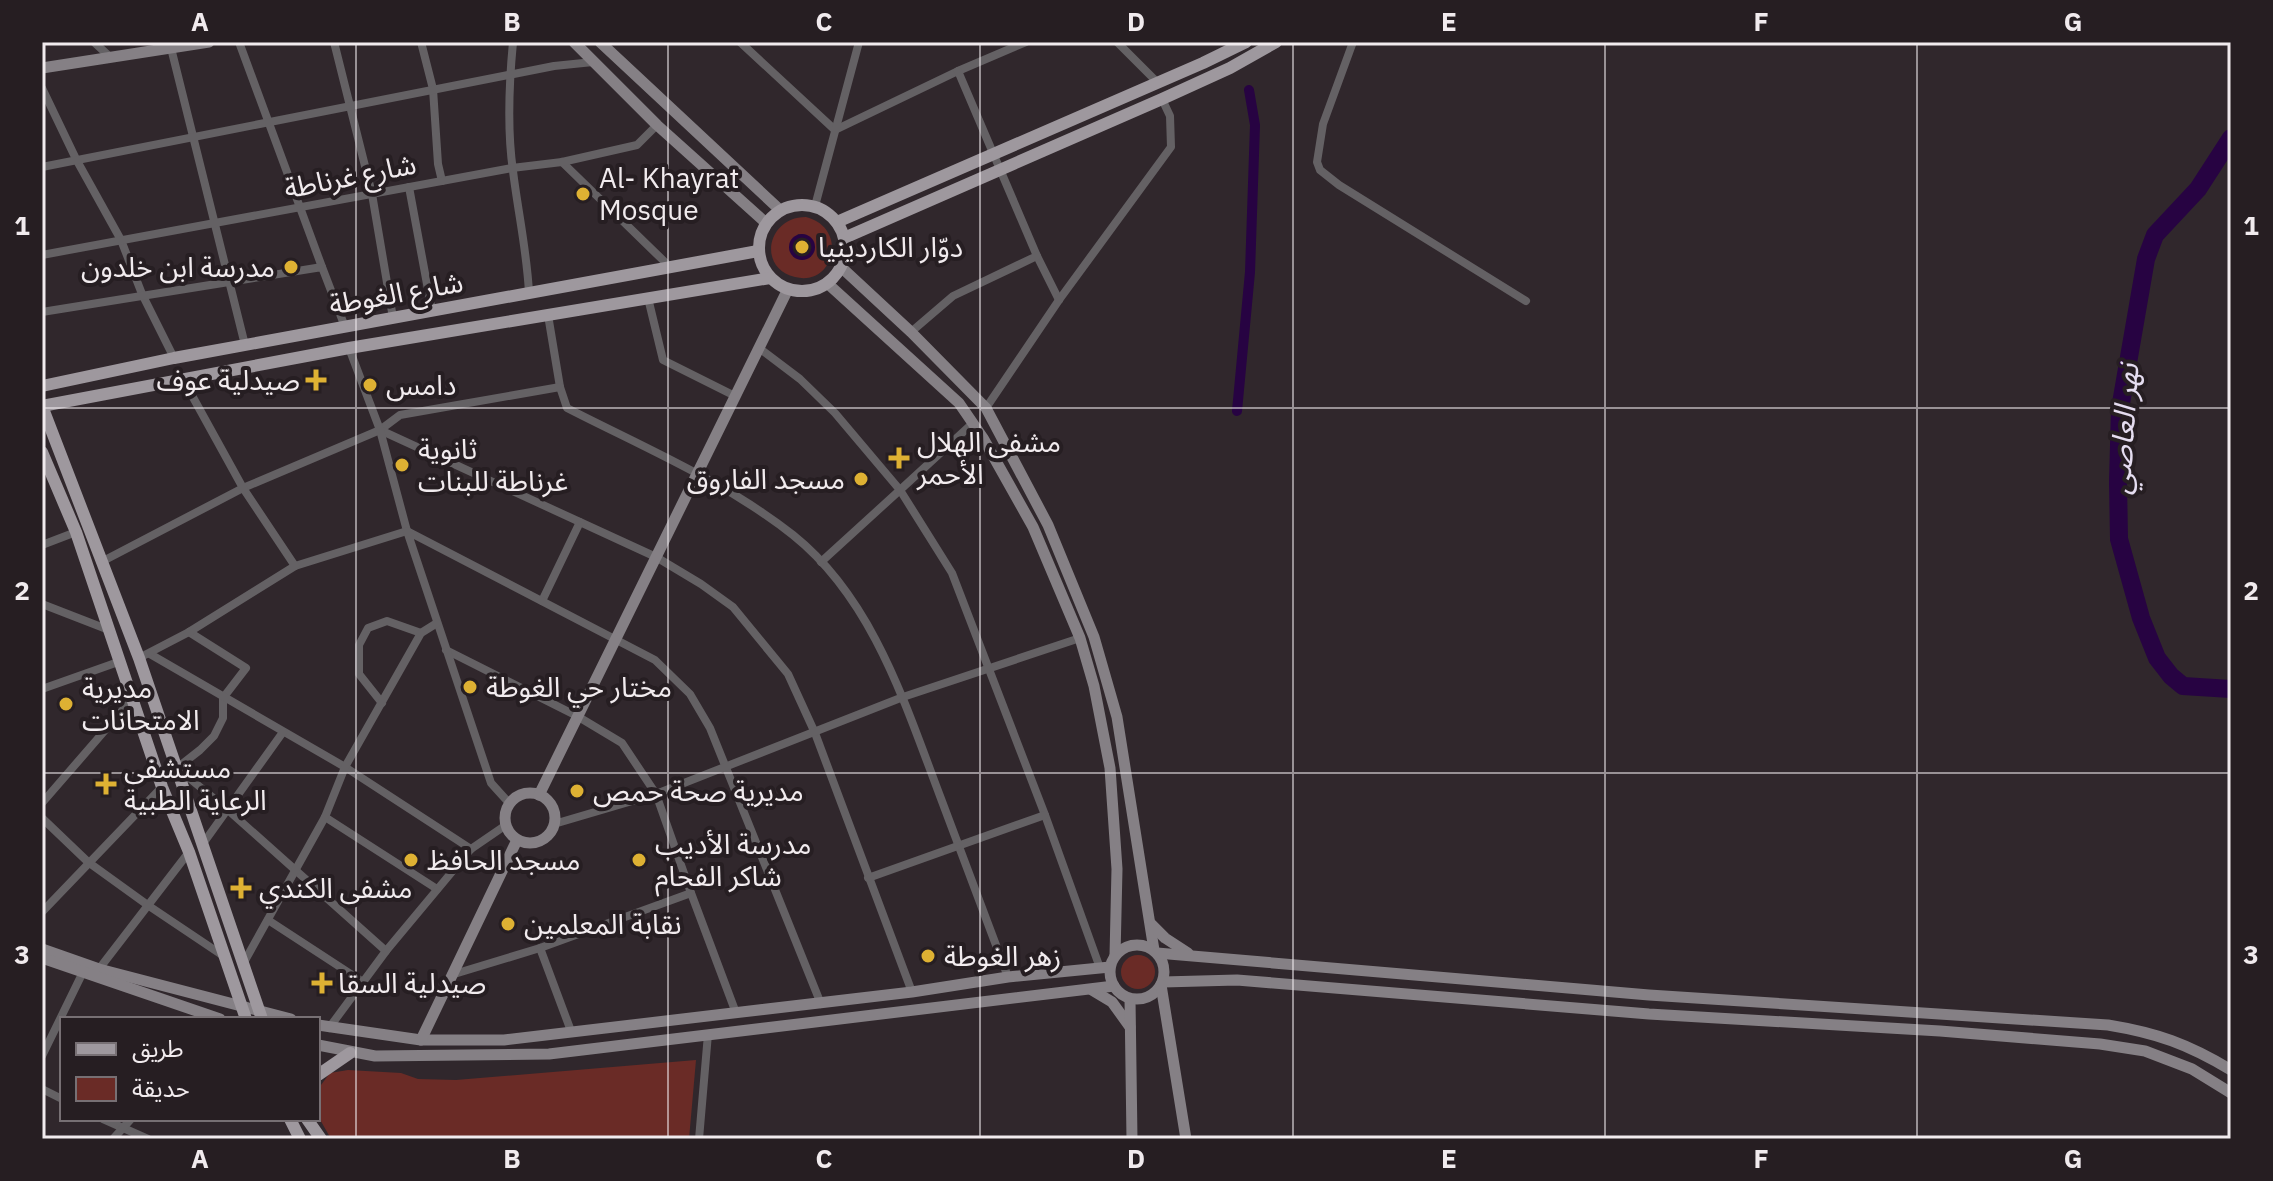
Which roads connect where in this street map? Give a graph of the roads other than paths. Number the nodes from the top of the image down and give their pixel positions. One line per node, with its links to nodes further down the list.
1 (94, 42): 17 (street)
2 (209, 42): 16 (main road)
3 (239, 42): 27 (street)
4 (334, 42): 26 (street)
5 (421, 42): 24 (street)
6 (513, 42): 21 (street)
7 (574, 42): 18 (main road)
8 (600, 42): 42 (main road)
9 (740, 42): 29 (street)
10 (859, 42): 29 (street)
11 (1026, 42): 20 (street)
12 (1117, 42): 22 (street)
13 (1276, 42): 25 (main road)
14 (1353, 42): 62 (street)
15 (1242, 43): 22 (main road)
16 (171, 48): 17 (main road); 30 (street)
17 (110, 57): 19 (main road)
18 (593, 62): 21 (street); 28 (main road)
19 (42, 68)
20 (958, 71): 29 (street); 31 (street)
21 (510, 75): 24 (street); 35 (street)
22 (1157, 82): 31 (main road)
23 (42, 88): 32 (street)
24 (433, 89): 26 (street); 37 (street)
25 (1162, 99): 36 (main road); 61 (street)
26 (350, 106): 27 (street); 39 (street)
27 (269, 122): 30 (street); 41 (street)
28 (657, 125): 33 (street, شارع غرناطة); 45 (main road)
29 (835, 130): 40 (street)
30 (193, 136): 32 (street); 44 (street)
31 (994, 155): 36 (street); 43 (main road)
32 (76, 159): 34 (street); 47 (street)
33 (562, 162): 35 (street, شارع غرناطة); 52 (street)
34 (42, 167)
35 (512, 168): 37 (street, شارع غرناطة); 58 (street)
36 (1001, 170): 46 (main road); 50 (street)
37 (442, 181): 38 (street, شارع غرناطة)
38 (409, 187): 39 (street, شارع غرناطة); 63 (street)
39 (372, 194): 41 (street, شارع غرناطة); 66 (street)
40 (815, 206): 42 (main road); 43 (main road)
41 (300, 207): 44 (street, شارع غرناطة); 51 (street)
42 (780, 210): 45 (main road)
43 (837, 222): 46 (main road)
44 (215, 223): 47 (street, شارع غرناطة); 55 (street)
45 (766, 223): 48 (main road)
46 (844, 238): 53 (main road)
47 (121, 240): 49 (street, شارع غرناطة); 59 (street)
48 (758, 251): 52 (main road, شارع الغوطة); 54 (main road)
49 (42, 255)
50 (1037, 256): 61 (street); 68 (street)
51 (322, 267): 55 (street); 67 (street)
52 (670, 267): 58 (main road, شارع الغوطة)
53 (841, 267): 56 (main road); 68 (main road)
54 (770, 278): 57 (main road); 60 (main road)
55 (229, 281): 59 (street); 69 (street)
56 (827, 283): 57 (main road); 78 (main road)
57 (788, 289): 71 (main road)
58 (529, 293): 63 (main road, شارع الغوطة)
59 (142, 294): 64 (street); 72 (street)
60 (648, 298): 65 (main road); 76 (street)
61 (1059, 300): 77 (street)
62 (1526, 301)
63 (432, 311): 66 (main road, شارع الغوطة)
64 (42, 312)
65 (548, 315): 70 (main road); 75 (street)
66 (393, 318): 67 (main road, شارع الغوطة)
67 (345, 327): 69 (main road, شارع الغوطة)
68 (911, 332): 77 (main road)
69 (245, 345): 72 (main road, شارع الغوطة)
70 (349, 348): 73 (main road); 79 (street)
71 (759, 348): 76 (main road); 83 (street)
72 (174, 358): 74 (main road, شارع الغوطة)
73 (184, 381): 82 (street); 89 (main road)
74 (42, 386)
75 (560, 387): 79 (street); 81 (street)
76 (735, 396): 81 (main road)
77 (986, 408): 139 (main road)
78 (973, 423): 83 (street); 99 (main road)
79 (380, 430): 82 (street); 84 (street); 85 (street)
80 (42, 452): 86 (main road)
81 (697, 474): 88 (main road); 90 (street)
82 (243, 488): 89 (street); 91 (street)
83 (900, 490): 90 (street); 103 (street)
84 (580, 522): 88 (street); 92 (street)
85 (407, 531): 91 (street); 92 (street); 94 (street)
86 (76, 532): 87 (street); 95 (main road)
87 (42, 545)
88 (656, 557): 98 (main road); 111 (street)
89 (103, 561): 101 (main road)
90 (821, 562): 106 (street)
91 (295, 566): 96 (street)
92 (542, 601): 98 (street)
93 (42, 604): 95 (street)
94 (437, 623): 97 (street); 100 (street)
95 (110, 630): 102 (main road)
96 (189, 632): 101 (street); 107 (street)
97 (421, 633): 108 (street); 108 (street)
98 (616, 638): 109 (main road); 114 (street)
99 (1080, 638): 103 (street); 148 (main road)
100 (446, 650): 109 (street); 119 (street)
101 (145, 656): 107 (street); 113 (main road)
102 (121, 661): 104 (street); 105 (main road)
103 (987, 670): 106 (street); 121 (street)
104 (42, 689)
105 (133, 697): 115 (main road); 118 (street)
106 (903, 697): 111 (street); 128 (street)
107 (223, 698): 110 (street); 113 (street)
108 (382, 703): 112 (street)
109 (577, 716): 116 (street); 117 (main road)
110 (283, 732): 112 (street); 120 (street)
111 (815, 733): 114 (street); 133 (street)
112 (345, 767): 122 (street); 129 (street)
113 (177, 768): 120 (street); 127 (main road)
114 (726, 768): 116 (street); 159 (street)
115 (162, 787): 130 (main road); 131 (street)
116 (656, 794): 124 (street); 135 (street)
117 (539, 795): 119 (main road); 124 (main road)
118 (42, 803)
119 (510, 804): 125 (main road)
120 (228, 810): 127 (street); 132 (street)
121 (1045, 815): 128 (street); 148 (street)
122 (325, 817): 132 (street); 134 (street)
123 (42, 818): 131 (street)
124 (554, 824): 126 (main road)
125 (506, 825): 126 (main road); 129 (street)
126 (517, 840): 151 (main road)
127 (202, 845): 147 (main road)
128 (959, 846): 133 (street); 152 (street)
129 (471, 849): 134 (street)
130 (189, 852): 136 (street); 145 (main road)
131 (88, 862): 136 (street); 137 (street)
132 (295, 871): 138 (street); 142 (street)
133 (868, 878): 157 (street)
134 (437, 889): 142 (street)
135 (691, 893): 140 (street); 160 (street)
136 (149, 906): 145 (street); 149 (street)
137 (42, 912)
138 (268, 920): 147 (street); 153 (street)
139 (1150, 923): 143 (main road); 144 (main road)
140 (540, 948): 151 (street); 167 (street)
141 (42, 949): 149 (main road)
142 (386, 951): 153 (street)
143 (1155, 951): 144 (main road); 148 (main road); 154 (main road)
144 (1192, 955): 174 (main road)
145 (226, 957): 161 (main road)
146 (42, 958): 150 (main road)
147 (243, 964): 162 (main road)
148 (1108, 964): 152 (main road); 155 (main road)
149 (99, 969): 161 (main road)
150 (83, 972): 163 (street); 164 (main road)
151 (451, 975): 170 (main road)
152 (1008, 977): 157 (main road)
153 (363, 982): 166 (street)
154 (1162, 984): 158 (main road); 177 (main road); 190 (main road)
155 (1114, 986): 156 (main road); 158 (main road)
156 (1091, 989): 168 (main road); 169 (main road)
157 (912, 992): 159 (main road)
158 (1130, 999): 168 (main road)
159 (821, 1004): 160 (main road)
160 (736, 1013): 167 (main road)
161 (244, 1014): 162 (main road)
162 (260, 1015)
163 (61, 1017)
164 (214, 1017)
165 (60, 1019): 173 (street)
166 (324, 1026): 170 (main road)
167 (571, 1031): 170 (main road)
168 (1132, 1032): 189 (main road)
169 (708, 1034): 172 (main road); 188 (street)
170 (421, 1040)
171 (320, 1046): 172 (main road)
172 (350, 1053): 175 (main road)
173 (42, 1056)
174 (2231, 1070)
175 (320, 1074)
176 (42, 1089): 178 (street)
177 (2231, 1093)
178 (60, 1098)
179 (107, 1121): 183 (street)
180 (129, 1121): 183 (street)
181 (291, 1121): 186 (main road)
182 (308, 1121): 187 (main road)
183 (122, 1128): 184 (street); 185 (street)
184 (113, 1139)
185 (148, 1139)
186 (300, 1139)
187 (321, 1139)
188 (699, 1139)
189 (1132, 1139)
190 (1186, 1139)

